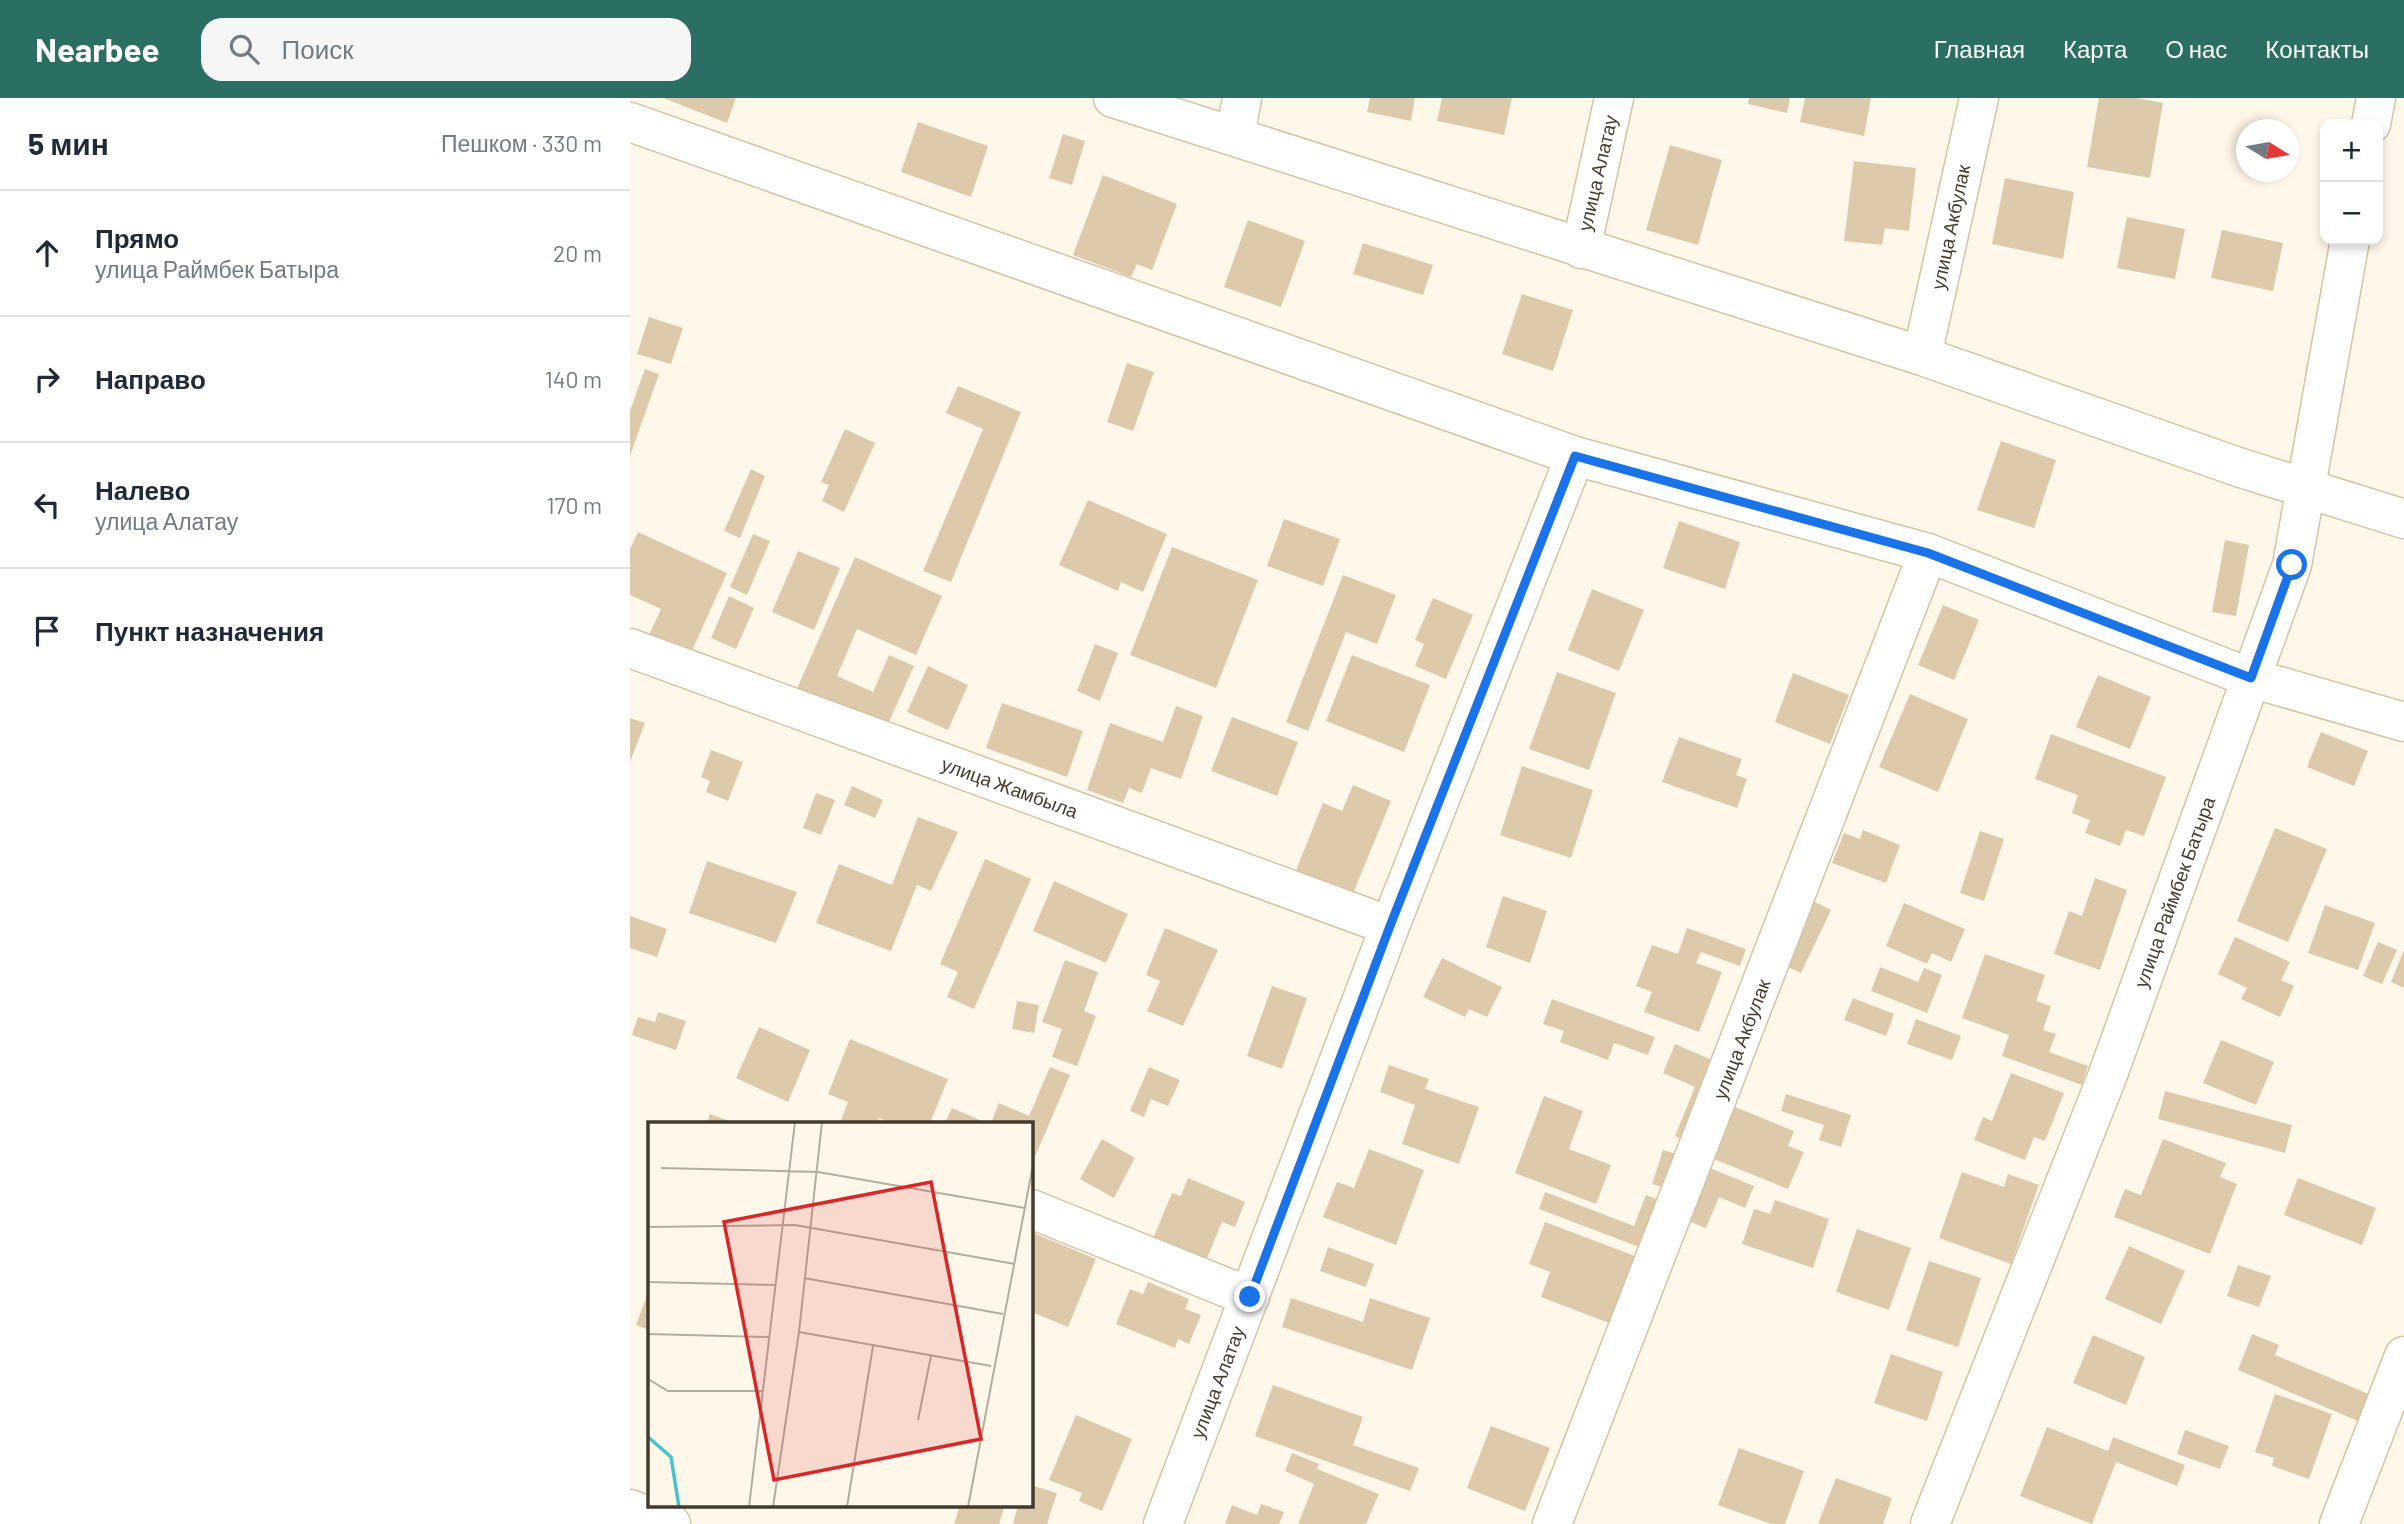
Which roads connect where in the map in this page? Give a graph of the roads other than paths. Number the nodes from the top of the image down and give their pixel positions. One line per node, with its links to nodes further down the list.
1 (1113, 98): 8 (street)
2 (1242, 98): 8 (street)
3 (1614, 98): 10 (street, улица Алатау)
4 (1979, 98): 11 (street, улица Акбулак)
5 (2376, 98): 6 (street)
6 (2372, 119)
7 (630, 122): 12 (street)
8 (1235, 137): 10 (street)
9 (2349, 245): 13 (street, улица Раймбек Батыра)
10 (1581, 249): 11 (street)
11 (1922, 356): 13 (street)
12 (1575, 456): 15 (street); 19 (street, улица Алатау)
13 (2305, 488): 14 (street); 17 (street, улица Раймбек Батыра)
14 (2404, 519)
15 (1928, 553): 17 (street); 26 (street, улица Акбулак)
16 (630, 648): 19 (street, улица Жамбыла)
17 (2251, 678): 18 (street); 27 (street, улица Раймбек Батыра)
18 (2404, 722)
19 (1390, 926): 21 (street, улица Алатау)
20 (1032, 1209): 21 (street)
21 (1250, 1297): 25 (street, улица Алатау)
22 (2404, 1356): 28 (street)
23 (630, 1509): 24 (street)
24 (671, 1524)
25 (1163, 1524)
26 (1552, 1524)
27 (1930, 1524)
28 (2339, 1524)

